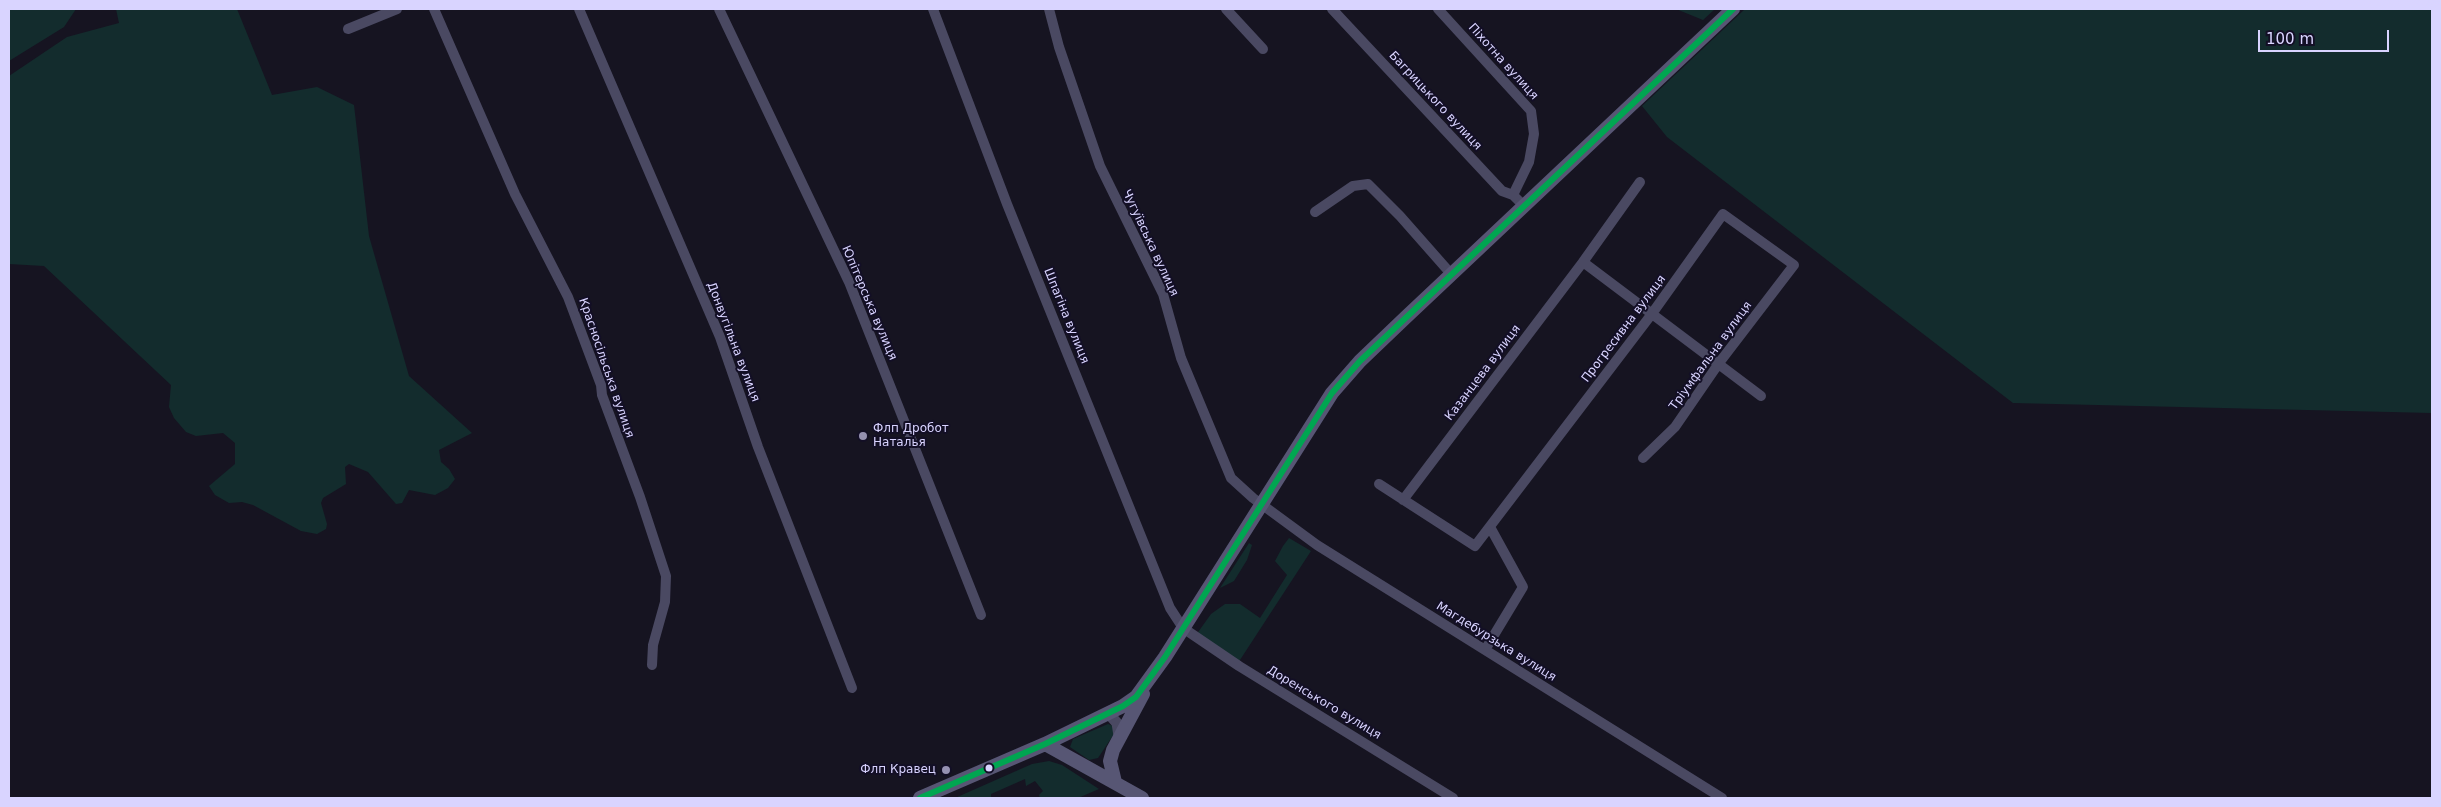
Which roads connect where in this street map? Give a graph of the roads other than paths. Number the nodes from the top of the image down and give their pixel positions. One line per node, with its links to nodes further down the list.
1 (397, 9): 11 (street)
2 (434, 9): 32 (street, Красносільська вулиця)
3 (579, 9): 33 (street, Донвугільна вулиця)
4 (719, 9): 28 (street, Юпітерська вулиця)
5 (933, 9): 29 (street, Шпагіна вулиця)
6 (1049, 9): 26 (street, Чугуївська вулиця)
7 (1226, 9): 12 (street)
8 (1332, 9): 14 (street, Багрицького вулиця)
9 (1438, 9): 14 (street, Піхотна вулиця)
10 (1733, 9): 15 (main road)
11 (348, 29)
12 (1263, 49)
13 (1640, 182): 17 (street, Казанцева вулиця)
14 (1513, 195): 15 (street, Багрицького вулиця)
15 (1524, 206): 19 (main road)
16 (1315, 212): 19 (street)
17 (1583, 262): 20 (street); 25 (street, Казанцева вулиця)
18 (1794, 265): 20 (street, Прогресивна вулиця); 21 (street, Тріумфальна вулиця)
19 (1452, 275): 26 (main road)
20 (1652, 315): 21 (street); 27 (street, Прогресивна вулиця)
21 (1719, 363): 22 (street); 23 (street, Тріумфальна вулиця)
22 (1761, 396)
23 (1643, 458)
24 (1378, 484): 25 (street, Прогресивна вулиця)
25 (1403, 500): 27 (street, Прогресивна вулиця)
26 (1261, 504): 29 (main road); 30 (street, Магдебурзька вулиця)
27 (1490, 527): 30 (street)
28 (981, 614)
29 (1183, 628): 31 (main road); 40 (street, Доренського вулиця)
30 (1485, 650): 41 (street, Магдебурзька вулиця)
31 (1165, 657): 34 (main road); 35 (main road)
32 (652, 665)
33 (852, 688)
34 (1109, 714): 35 (street); 36 (main road)
35 (1119, 736): 37 (main road)
36 (1044, 744): 37 (main road); 38 (main road)
37 (1115, 782): 39 (main road)
38 (920, 798)
39 (1142, 798)
40 (1454, 798)
41 (1722, 798)

